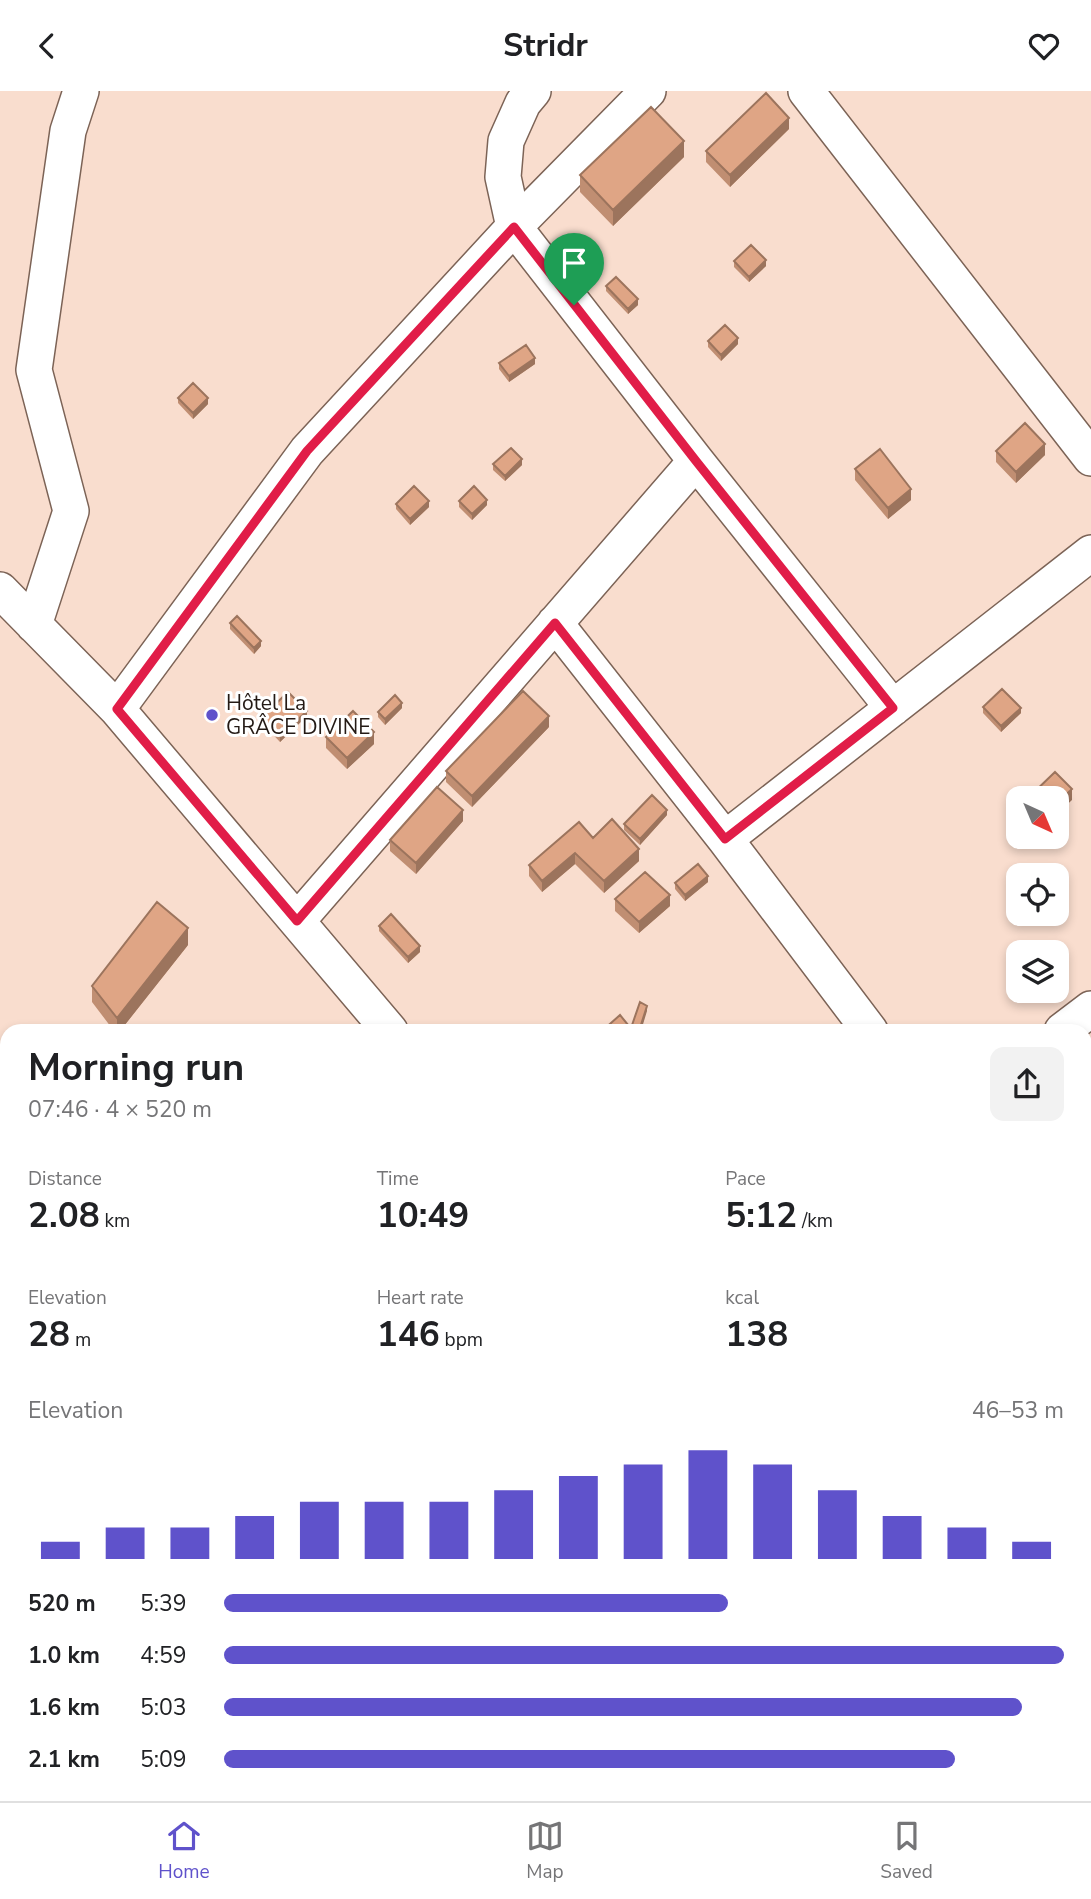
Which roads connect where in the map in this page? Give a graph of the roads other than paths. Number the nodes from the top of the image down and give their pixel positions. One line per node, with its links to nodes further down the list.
1 (80, 91): 11 (street)
2 (533, 91): 5 (street)
3 (648, 91): 5 (street)
4 (806, 91): 6 (street)
5 (514, 227): 7 (street); 13 (street)
6 (1091, 458)
7 (696, 461): 10 (street); 12 (street)
8 (1091, 552): 12 (street)
9 (0, 590): 11 (street)
10 (555, 623): 14 (street); 15 (street)
11 (34, 625): 13 (street)
12 (893, 708): 14 (street)
13 (117, 709): 15 (street)
14 (725, 839): 18 (street)
15 (297, 921): 17 (street)
16 (1091, 1009): 19 (street)
17 (384, 1024)
18 (865, 1024)
19 (1071, 1024)

